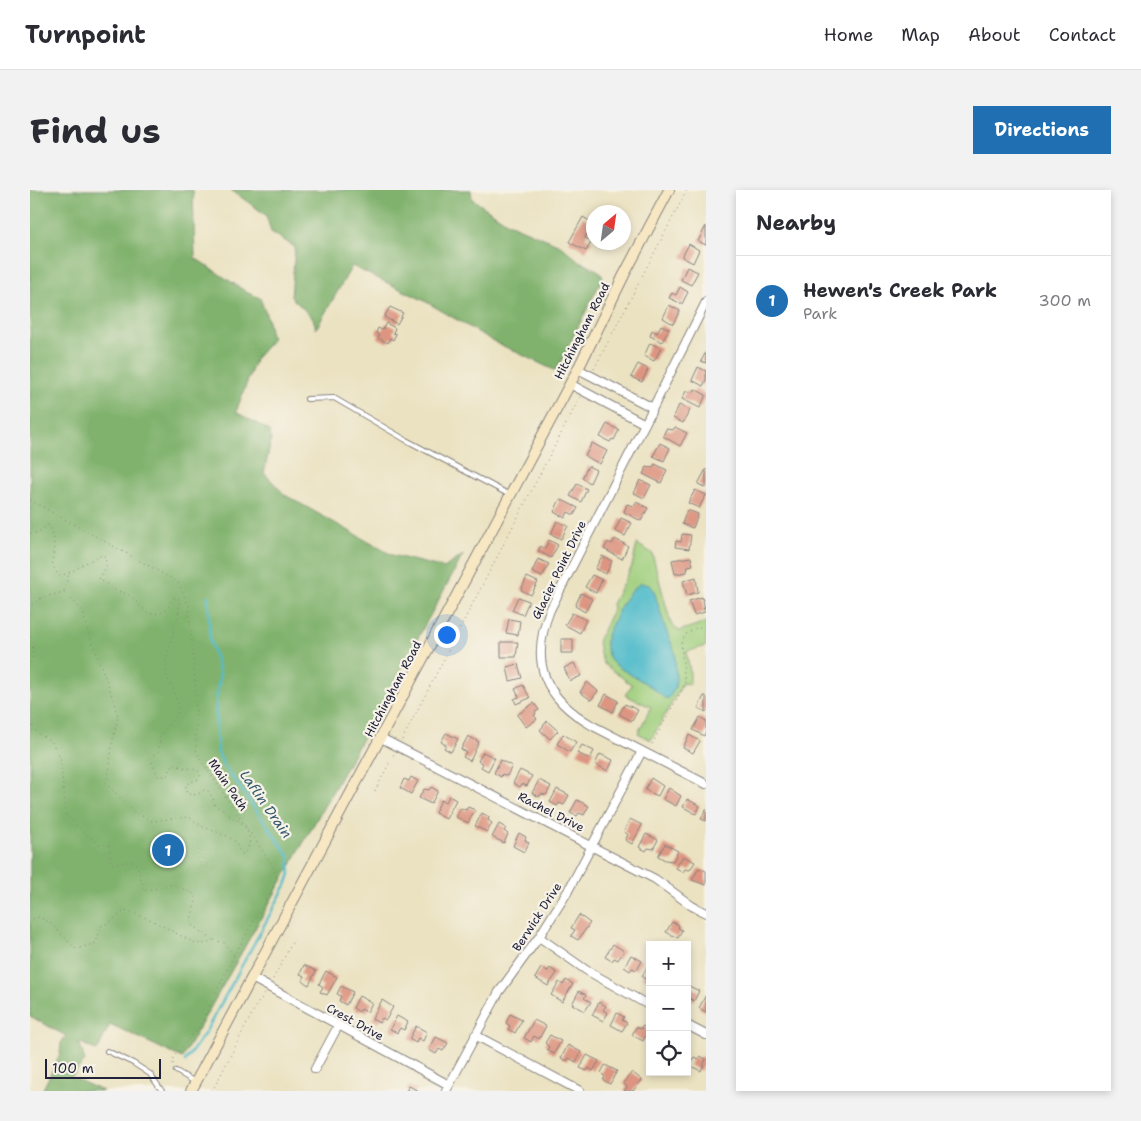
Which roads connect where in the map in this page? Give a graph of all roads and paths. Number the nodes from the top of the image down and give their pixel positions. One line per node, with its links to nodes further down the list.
1 (669, 190): 4 (street, Hitchingham Road)
2 (687, 190): 5 (path)
3 (706, 302): 9 (street, Glacier Point Drive)
4 (578, 369): 5 (street); 6 (street, Hitchingham Road)
5 (591, 376): 9 (street)
6 (570, 384): 7 (street); 11 (street, Hitchingham Road)
7 (583, 390): 10 (street); 23 (path)
8 (307, 399): 11 (lane)
9 (653, 408): 10 (street, Glacier Point Drive)
10 (645, 424): 24 (street, Glacier Point Drive)
11 (510, 495): 21 (street, Hitchingham Road)
12 (30, 500): 33 (path, Main Path)
13 (30, 533): 14 (path)
14 (69, 574): 15 (path); 15 (path)
15 (64, 592): 16 (path)
16 (30, 606)
17 (706, 625): 22 (path)
18 (30, 632): 19 (path)
19 (30, 663)
20 (30, 722): 32 (path)
21 (381, 738): 23 (street, Rachel Drive); 34 (street, Hitchingham Road)
22 (652, 744)
23 (398, 747): 26 (path); 27 (street, Rachel Drive)
24 (642, 751): 25 (street, Glacier Point Drive); 27 (street, Berwick Drive)
25 (705, 780)
26 (375, 791)
27 (592, 846): 28 (street, Rachel Drive); 30 (street, Berwick Drive)
28 (706, 913)
29 (30, 920): 32 (path)
30 (539, 937): 36 (street); 39 (street, Berwick Drive)
31 (294, 939): 35 (path)
32 (213, 940): 33 (path)
33 (234, 956): 43 (path, Main Path)
34 (252, 978): 35 (street, Crest Drive); 44 (street, Hitchingham Road)
35 (269, 987): 37 (street, Crest Drive); 47 (path)
36 (646, 1004)
37 (338, 1026): 42 (street); 45 (street, Crest Drive)
38 (691, 1027): 40 (street)
39 (475, 1035): 45 (street, Berwick Drive); 48 (street)
40 (706, 1035)
41 (107, 1051): 46 (lane)
42 (315, 1069)
43 (176, 1071): 44 (lane)
44 (193, 1087)
45 (447, 1088)
46 (162, 1091)
47 (211, 1091)
48 (580, 1091)

